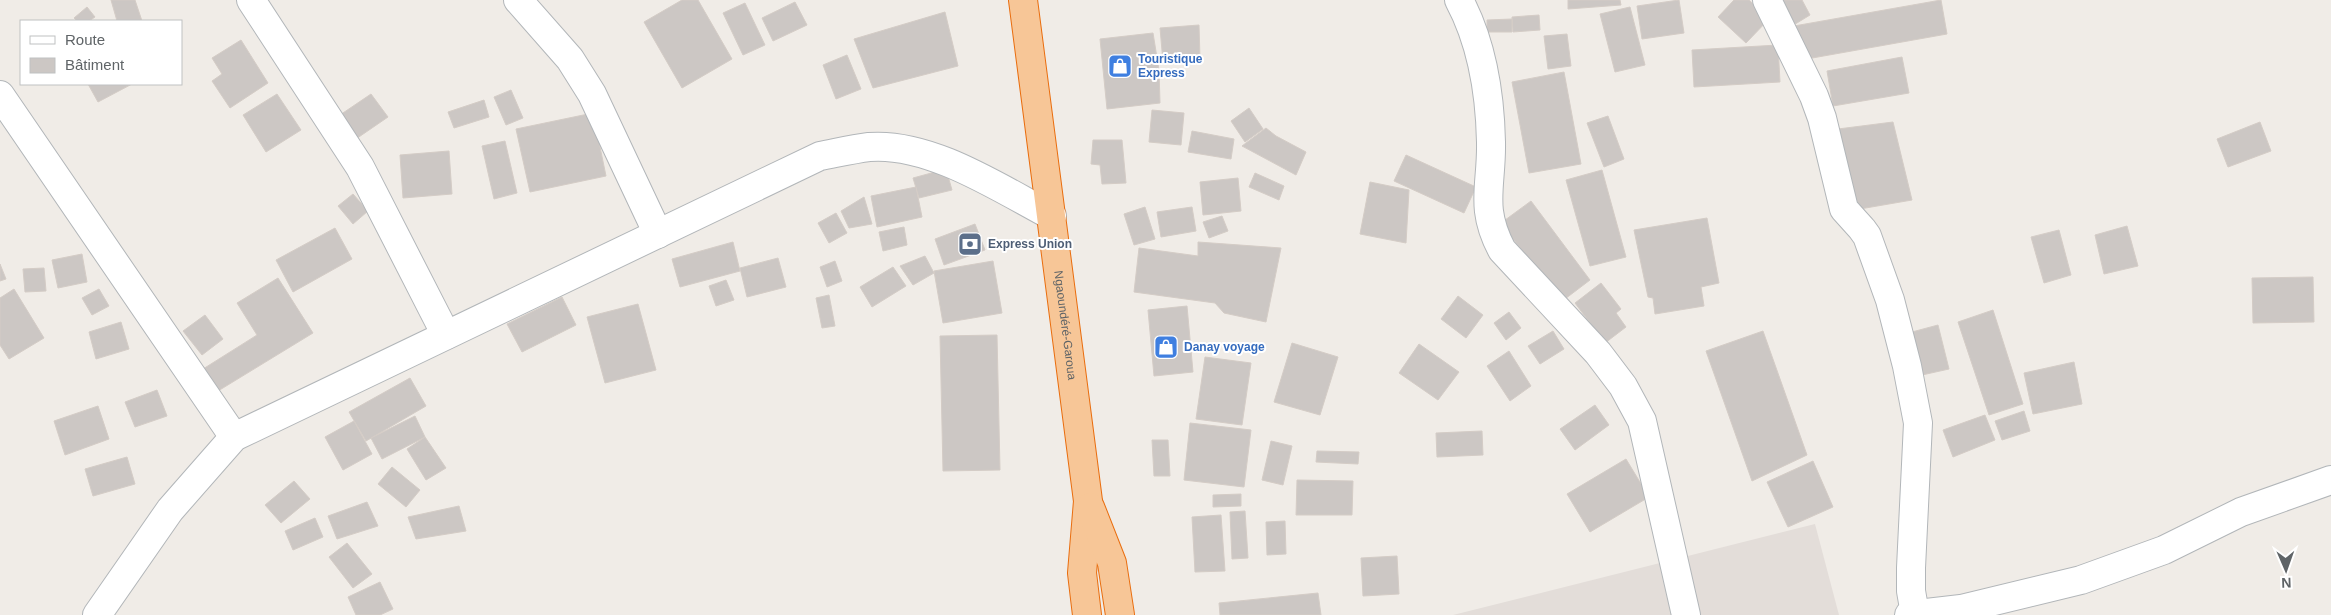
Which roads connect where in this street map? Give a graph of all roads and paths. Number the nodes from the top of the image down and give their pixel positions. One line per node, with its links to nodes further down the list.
1 (251, 0): 9 (street)
2 (518, 0): 8 (street)
3 (1459, 0): 18 (street)
4 (1767, 0): 14 (street)
5 (1029, 1): 7 (highway, Ngaoundéré-Garoua)
6 (0, 95): 10 (street)
7 (1052, 216): 8 (street); 12 (highway, Ngaoundéré-Garoua)
8 (658, 234): 9 (street)
9 (446, 335): 10 (street)
10 (234, 437): 15 (street)
11 (2331, 480): 13 (street)
12 (1088, 501): 16 (highway, Ngaoundéré-Garoua); 17 (highway, Ngaoundéré-Garoua)
13 (1964, 612): 14 (street)
14 (1912, 614)
15 (96, 615)
16 (1087, 615)
17 (1120, 615)
18 (1686, 615)

